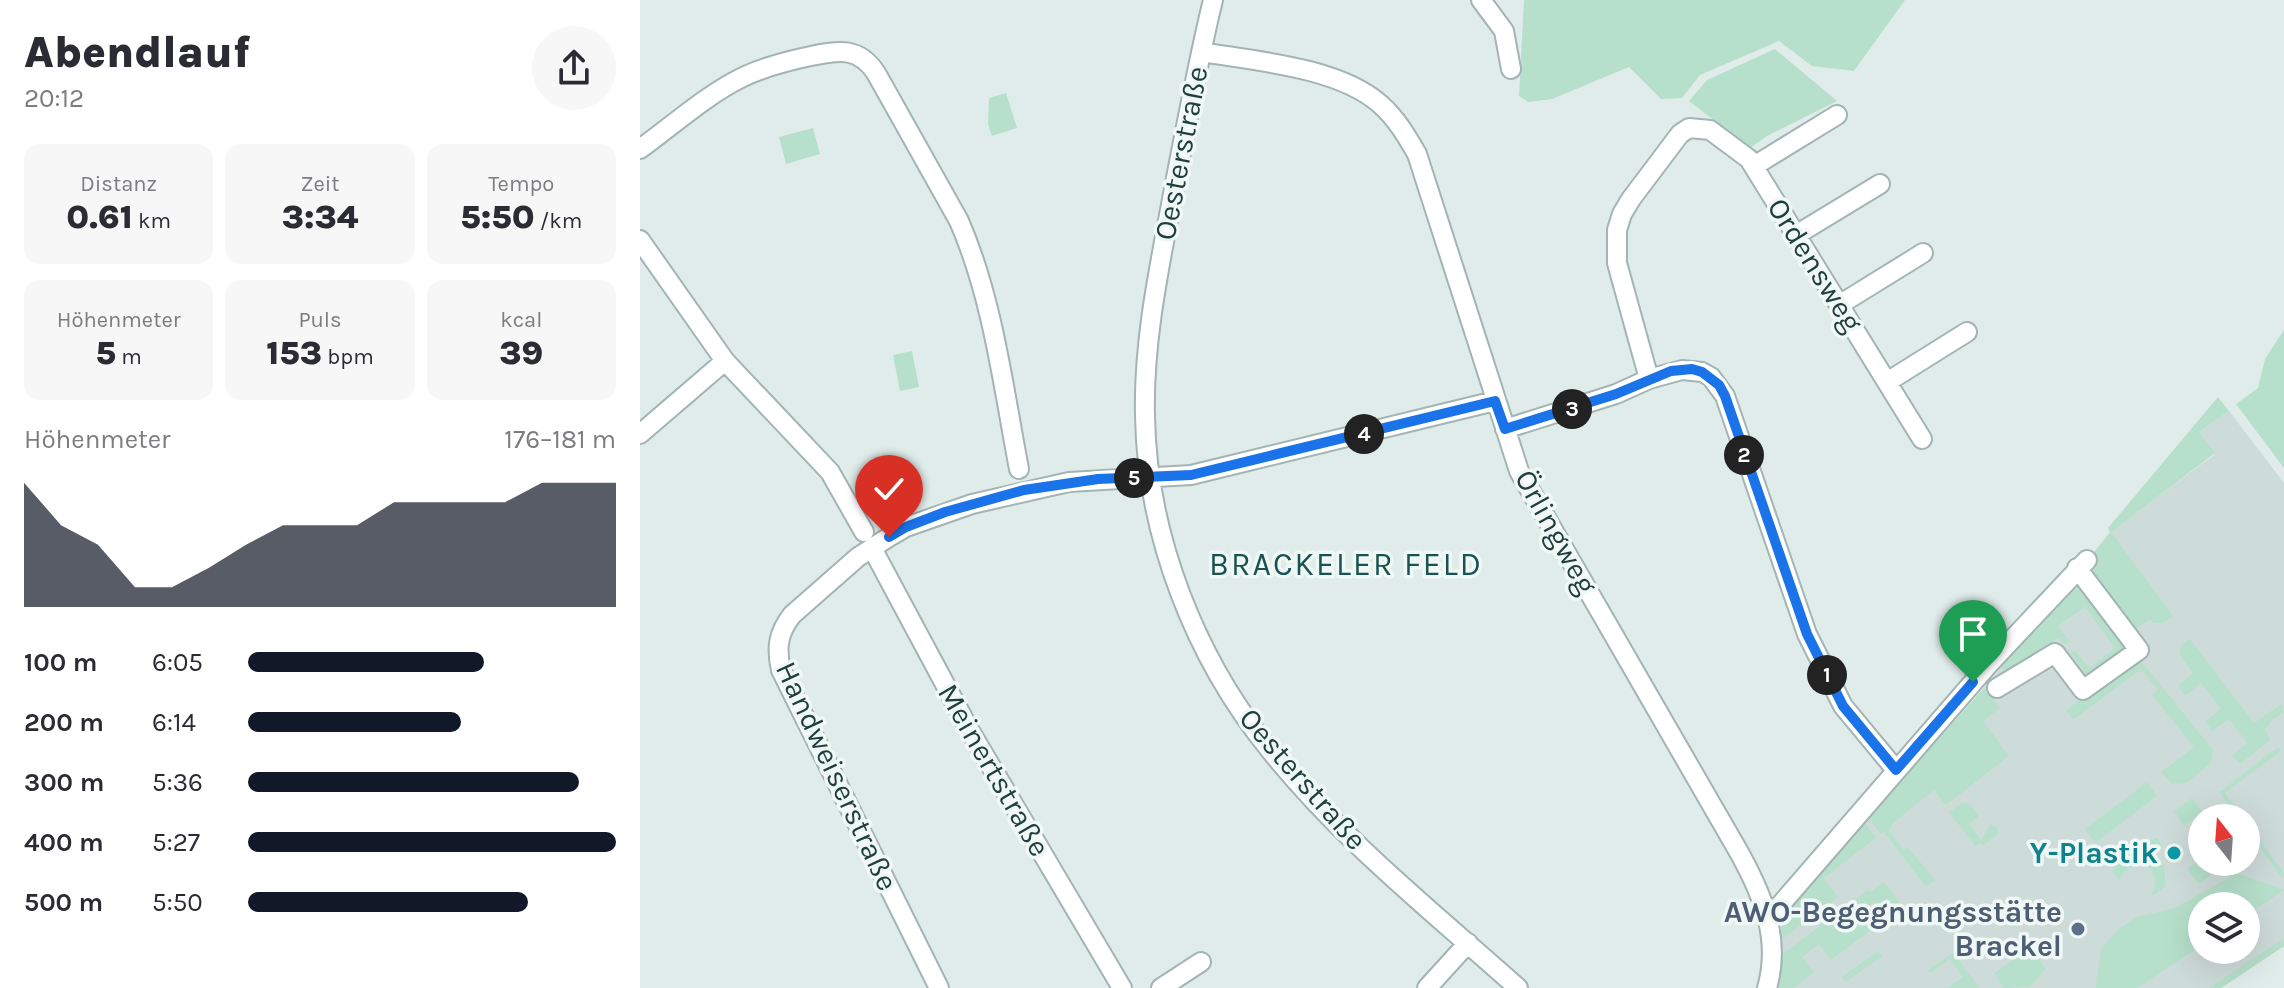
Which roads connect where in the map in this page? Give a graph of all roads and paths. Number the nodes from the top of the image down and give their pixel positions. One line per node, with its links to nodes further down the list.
1 (1213, 0): 3 (street, Oesterstraße)
2 (1481, 0): 4 (street)
3 (1201, 52): 17 (street, Örlingweg); 22 (street, Oesterstraße)
4 (1511, 69)
5 (1837, 115): 7 (street)
6 (640, 149): 21 (street)
7 (1754, 166): 9 (street, Ordensweg); 15 (street, Ordensweg)
8 (1880, 184): 9 (street)
9 (1796, 235): 12 (street, Ordensweg)
10 (640, 240): 14 (street, Meinertstraße)
11 (1923, 253): 12 (street)
12 (1839, 305): 16 (street, Ordensweg)
13 (1967, 332): 16 (street)
14 (725, 361): 19 (street); 23 (street, Meinertstraße)
15 (1649, 379): 18 (street); 25 (street)
16 (1887, 382): 20 (street, Ordensweg)
17 (1495, 401): 18 (street, Örlingweg); 22 (street, Handweiserstraße)
18 (1505, 429): 26 (street, Örlingweg)
19 (640, 434)
20 (1922, 439)
21 (1019, 469)
22 (1152, 477): 23 (street, Handweiserstraße); 27 (street, Oesterstraße)
23 (868, 540): 29 (street, Handweiserstraße); 30 (street, Meinertstraße)
24 (1997, 688): 25 (street)
25 (1896, 770): 26 (street)
26 (1769, 918): 34 (street, Örlingweg)
27 (1468, 943): 32 (street); 33 (street, Oesterstraße)
28 (1201, 962): 31 (street)
29 (939, 988)
30 (1122, 988)
31 (1161, 988)
32 (1427, 988)
33 (1518, 988)
34 (1767, 988)

